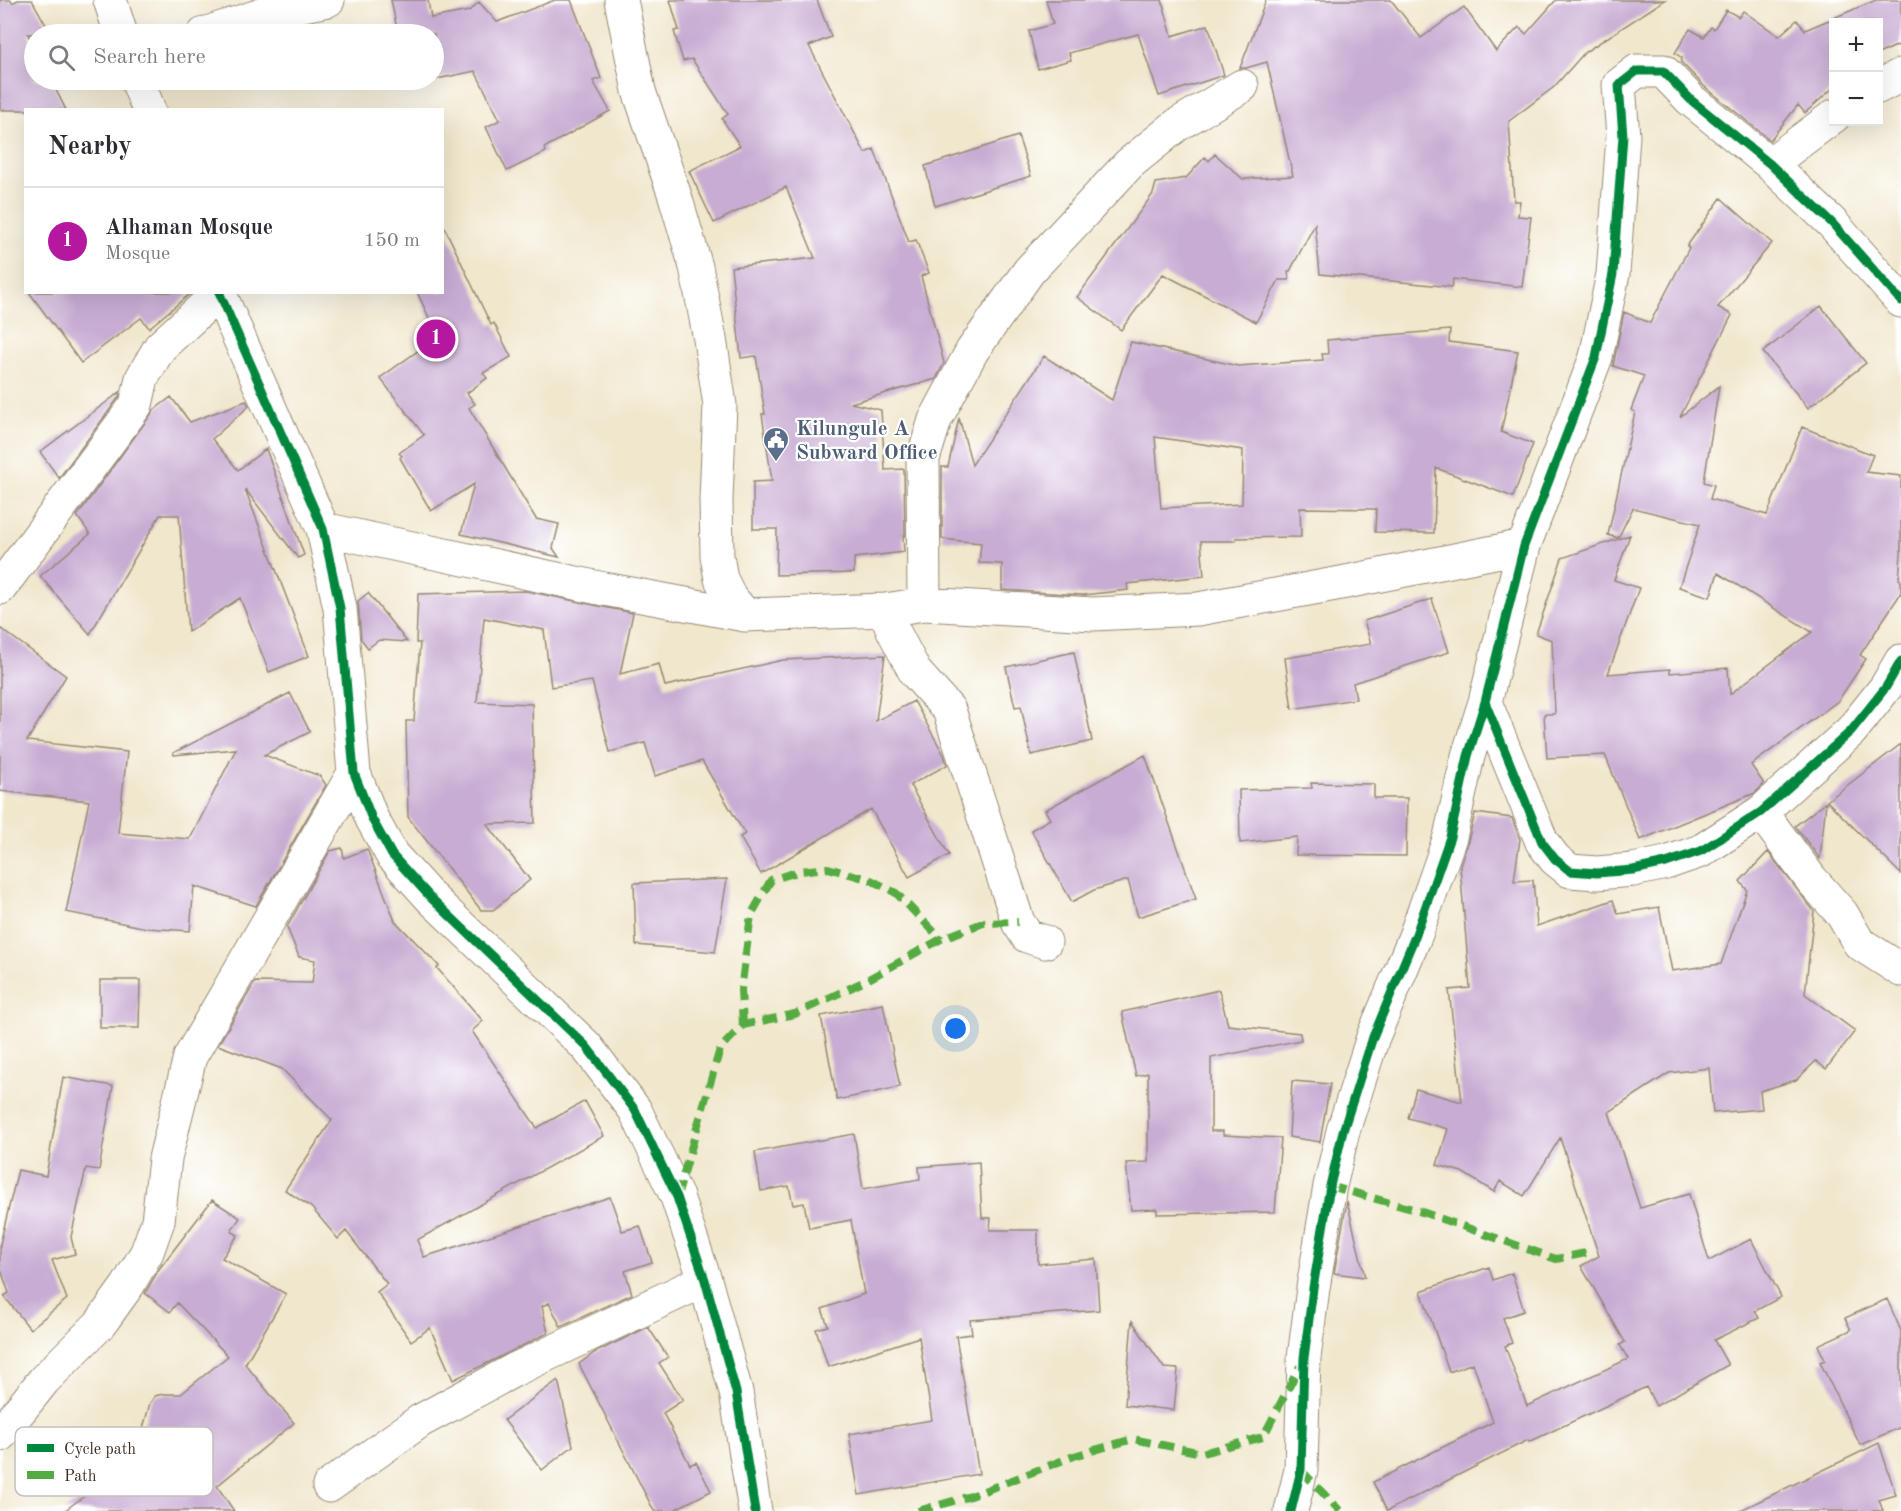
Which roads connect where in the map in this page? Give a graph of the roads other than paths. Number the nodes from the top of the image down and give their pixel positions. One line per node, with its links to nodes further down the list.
1 (110, 0): 4 (street)
2 (621, 0): 21 (street)
3 (319, 1): 5 (street)
4 (118, 24)
5 (234, 24)
6 (1901, 75): 7 (street)
7 (1883, 84)
8 (1242, 86): 19 (street)
9 (141, 90): 10 (street)
10 (148, 108)
11 (1829, 119): 12 (street)
12 (1770, 164): 15 (street); 17 (street)
13 (218, 294): 18 (street)
14 (219, 294): 16 (street)
15 (1901, 301)
16 (323, 529): 21 (street); 24 (street)
17 (1524, 546): 19 (street); 23 (street)
18 (0, 588)
19 (924, 604): 20 (street)
20 (885, 610): 21 (street); 26 (street)
21 (745, 615)
22 (1901, 661): 25 (street)
23 (1485, 702): 25 (street); 32 (street)
24 (354, 773): 28 (street); 29 (street)
25 (1761, 812): 27 (street)
26 (1045, 942)
27 (1901, 970)
28 (705, 1280): 30 (street); 31 (street)
29 (0, 1435)
30 (329, 1486)
31 (755, 1511)
32 (1291, 1511)

